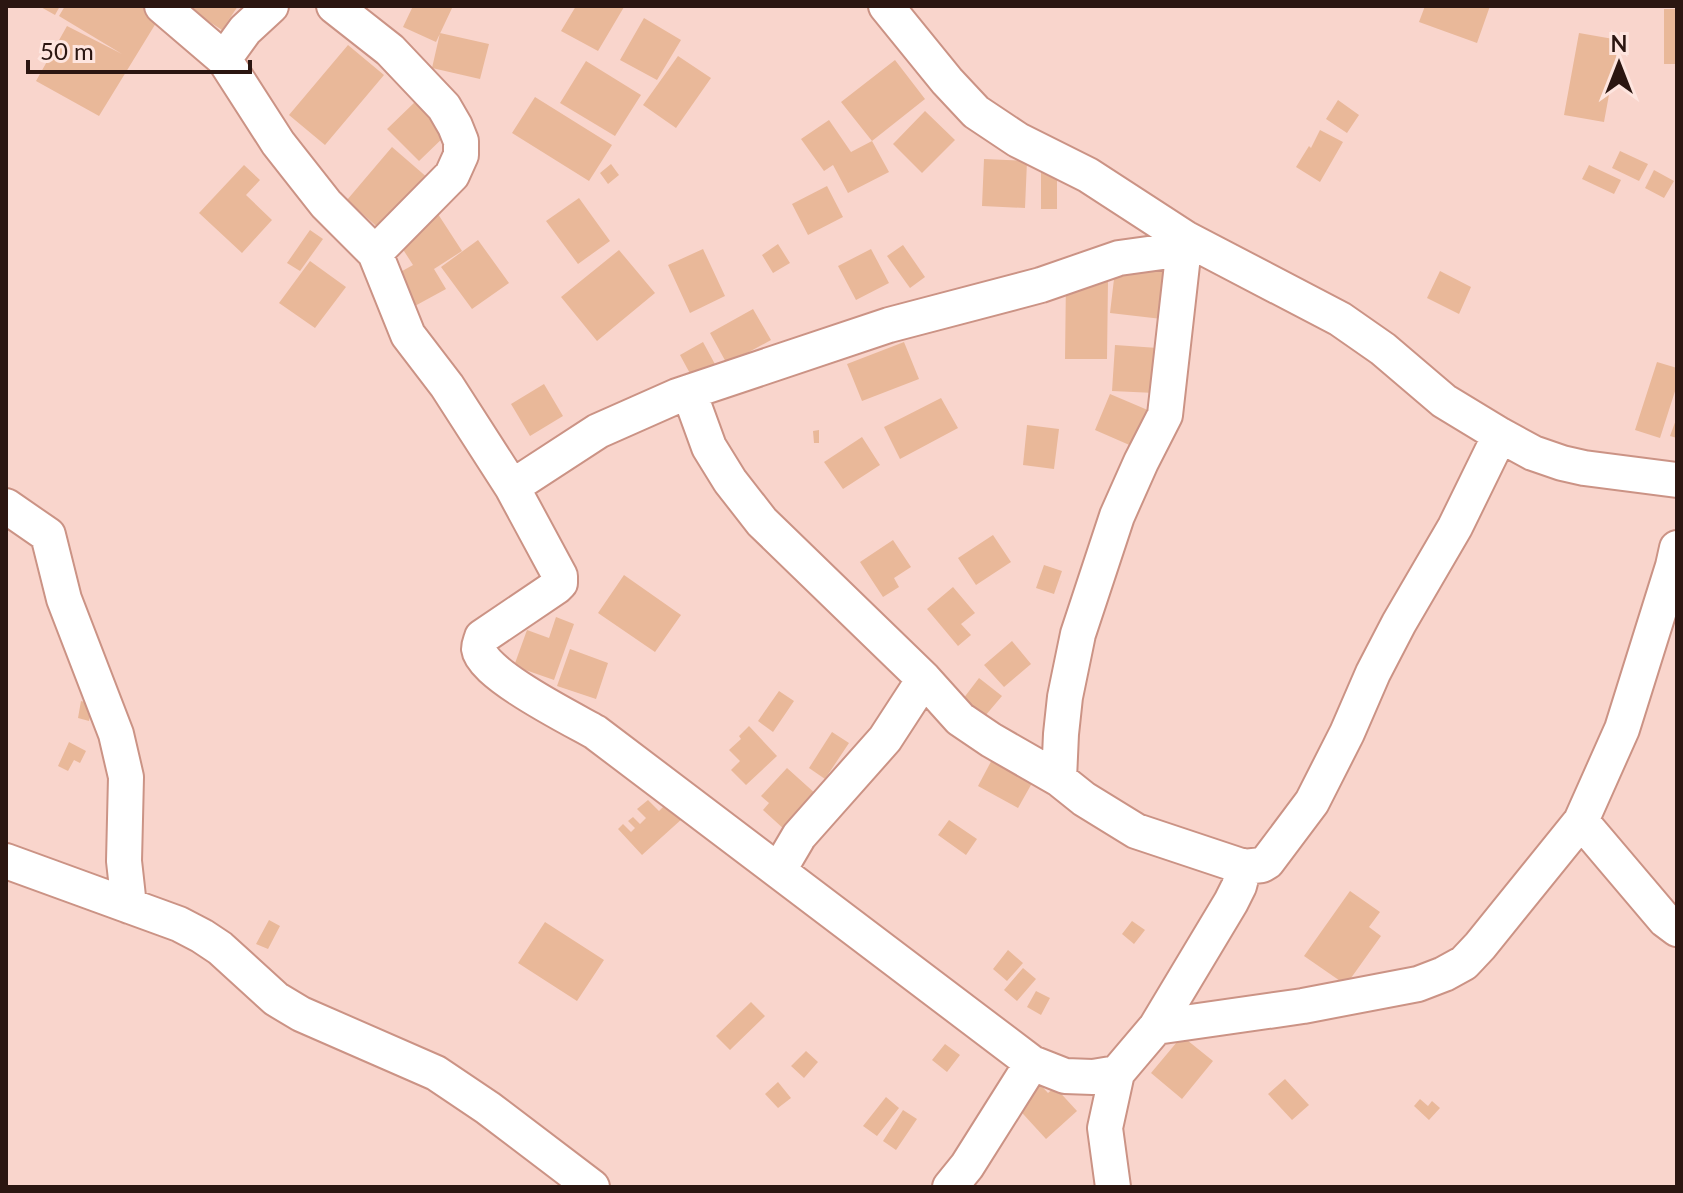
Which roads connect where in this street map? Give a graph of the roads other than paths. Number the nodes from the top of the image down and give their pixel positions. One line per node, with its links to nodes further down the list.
1 (162, 6): 5 (street)
2 (271, 6): 5 (street)
3 (334, 6): 7 (street)
4 (886, 6): 6 (street)
5 (224, 59): 7 (street)
6 (1185, 244): 8 (street); 9 (street); 15 (street)
7 (375, 253): 11 (street)
8 (689, 392): 11 (street); 14 (street)
9 (1500, 435): 10 (street); 18 (street)
10 (1677, 480)
11 (512, 487): 19 (street)
12 (6, 506): 20 (street)
13 (1677, 548): 16 (street)
14 (924, 679): 15 (street); 19 (street)
15 (1059, 779): 18 (street)
16 (1581, 821): 21 (street); 22 (street)
17 (6, 861): 20 (street)
18 (1244, 867): 22 (street)
19 (779, 870): 23 (street)
20 (129, 906): 25 (street)
21 (1677, 929)
22 (1156, 1027): 24 (street)
23 (1032, 1063): 24 (street); 26 (street)
24 (1117, 1073): 27 (street)
25 (592, 1187)
26 (950, 1187)
27 (1113, 1187)

